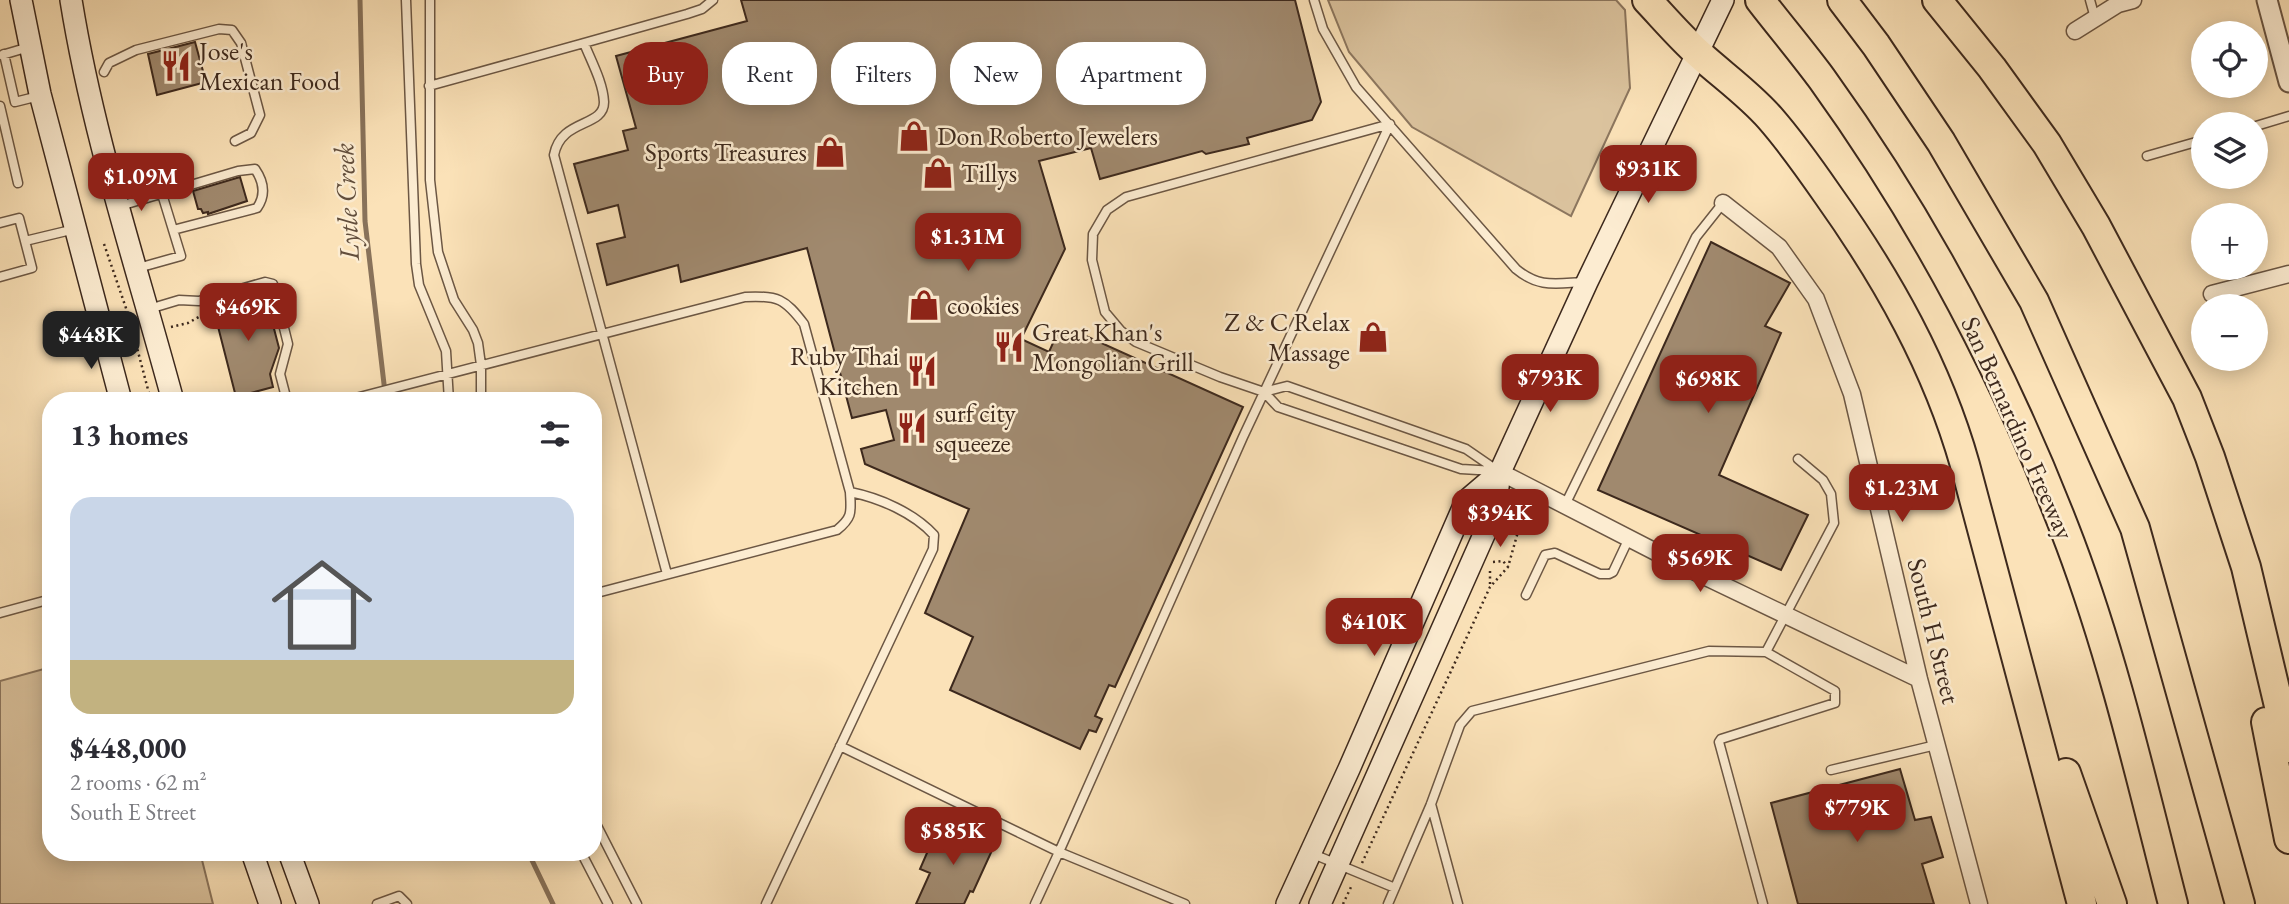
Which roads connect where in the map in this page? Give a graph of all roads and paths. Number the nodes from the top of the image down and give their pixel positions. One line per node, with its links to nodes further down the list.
1 (21, 0): 18 (main road)
2 (71, 0): 36 (main road)
3 (406, 0): 54 (lane)
4 (430, 0): 23 (lane)
5 (713, 0): 17 (lane)
6 (1314, 0): 29 (lane)
7 (1647, 0): 19 (highway)
8 (1723, 0): 19 (main road)
9 (1760, 0): 112 (highway, San Bernardino Freeway)
10 (1842, 0): 113 (highway)
11 (1937, 0): 49 (highway)
12 (2090, 0): 15 (lane)
13 (2133, 0): 15 (street)
14 (2267, 0): 22 (street)
15 (2095, 18): 16 (street)
16 (2075, 31)
17 (584, 43): 23 (lane); 51 (lane)
18 (29, 47): 20 (lane); 24 (main road)
19 (1698, 53): 45 (main road); 64 (highway)
20 (2, 55): 25 (lane)
21 (104, 72): 30 (lane)
22 (2289, 82)
23 (429, 86): 53 (lane)
24 (40, 96): 25 (lane); 38 (main road)
25 (15, 102): 26 (lane)
26 (0, 106): 33 (lane)
27 (2289, 116): 28 (lane)
28 (2268, 122)
29 (1390, 124): 45 (lane); 62 (lane); 62 (lane)
30 (235, 141)
31 (2191, 143): 32 (lane)
32 (2147, 156)
33 (18, 183)
34 (162, 194): 36 (lane); 39 (lane); 39 (lane)
35 (1723, 203): 67 (lane); 79 (street, South H Street)
36 (117, 206): 42 (main road)
37 (0, 223): 40 (lane)
38 (75, 229): 40 (lane); 55 (main road)
39 (173, 230): 42 (lane)
40 (25, 241): 44 (lane)
41 (104, 244): 48 (path)
42 (136, 269): 48 (main road)
43 (2289, 274): 46 (street)
44 (0, 277)
45 (1587, 282): 65 (main road)
46 (2216, 294)
47 (206, 312): 50 (path)
48 (139, 314): 57 (main road); 58 (lane)
49 (2151, 327): 82 (highway); 86 (highway)
50 (163, 329)
51 (602, 334): 53 (lane); 66 (lane); 71 (lane)
52 (135, 341): 56 (path)
53 (481, 365): 54 (lane); 61 (lane)
54 (449, 373): 59 (lane); 60 (lane)
55 (119, 392)
56 (149, 392)
57 (169, 392)
58 (285, 392)
59 (378, 392)
60 (449, 392)
61 (481, 392)
62 (1264, 392): 65 (lane); 65 (lane); 87 (lane)
63 (1798, 459): 77 (lane)
64 (1965, 465): 110 (highway); 111 (highway)
65 (1500, 472): 67 (street); 88 (main road); 92 (main road)
66 (850, 492): 71 (lane); 81 (lane)
67 (1565, 505): 69 (street)
68 (1523, 514): 70 (path)
69 (1629, 538): 74 (lane); 77 (street)
70 (1508, 567): 72 (path); 72 (path)
71 (667, 574): 73 (lane)
72 (1490, 587): 92 (path)
73 (602, 592)
74 (1526, 595)
75 (42, 601): 76 (lane)
76 (0, 613)
77 (1785, 614): 78 (lane); 79 (street)
78 (1766, 652): 84 (lane); 108 (lane)
79 (1919, 679): 80 (street, South H Street)
80 (1936, 745): 83 (lane); 109 (street, South H Street)
81 (840, 746): 87 (lane); 100 (lane)
82 (2289, 748)
83 (1831, 770)
84 (1431, 804): 93 (lane); 107 (lane)
85 (602, 836): 99 (lane)
86 (2289, 839)
87 (1059, 852): 101 (lane); 102 (lane)
88 (1310, 853): 92 (lane); 103 (main road)
89 (255, 861): 94 (main road)
90 (292, 861): 95 (main road)
91 (586, 861): 98 (lane)
92 (1348, 869): 93 (lane); 104 (main road); 105 (path)
93 (1395, 888): 106 (lane)
94 (270, 904)
95 (308, 904)
96 (377, 904): 97 (lane)
97 (407, 904)
98 (608, 904)
99 (637, 904)
100 (766, 904)
101 (1035, 904)
102 (1185, 904)
103 (1287, 904)
104 (1320, 904)
105 (1343, 904)
106 (1388, 904)
107 (1458, 904)
108 (1763, 904)
109 (1979, 904)
110 (2082, 904)
111 (2112, 904)
112 (2174, 904)
113 (2240, 904)

